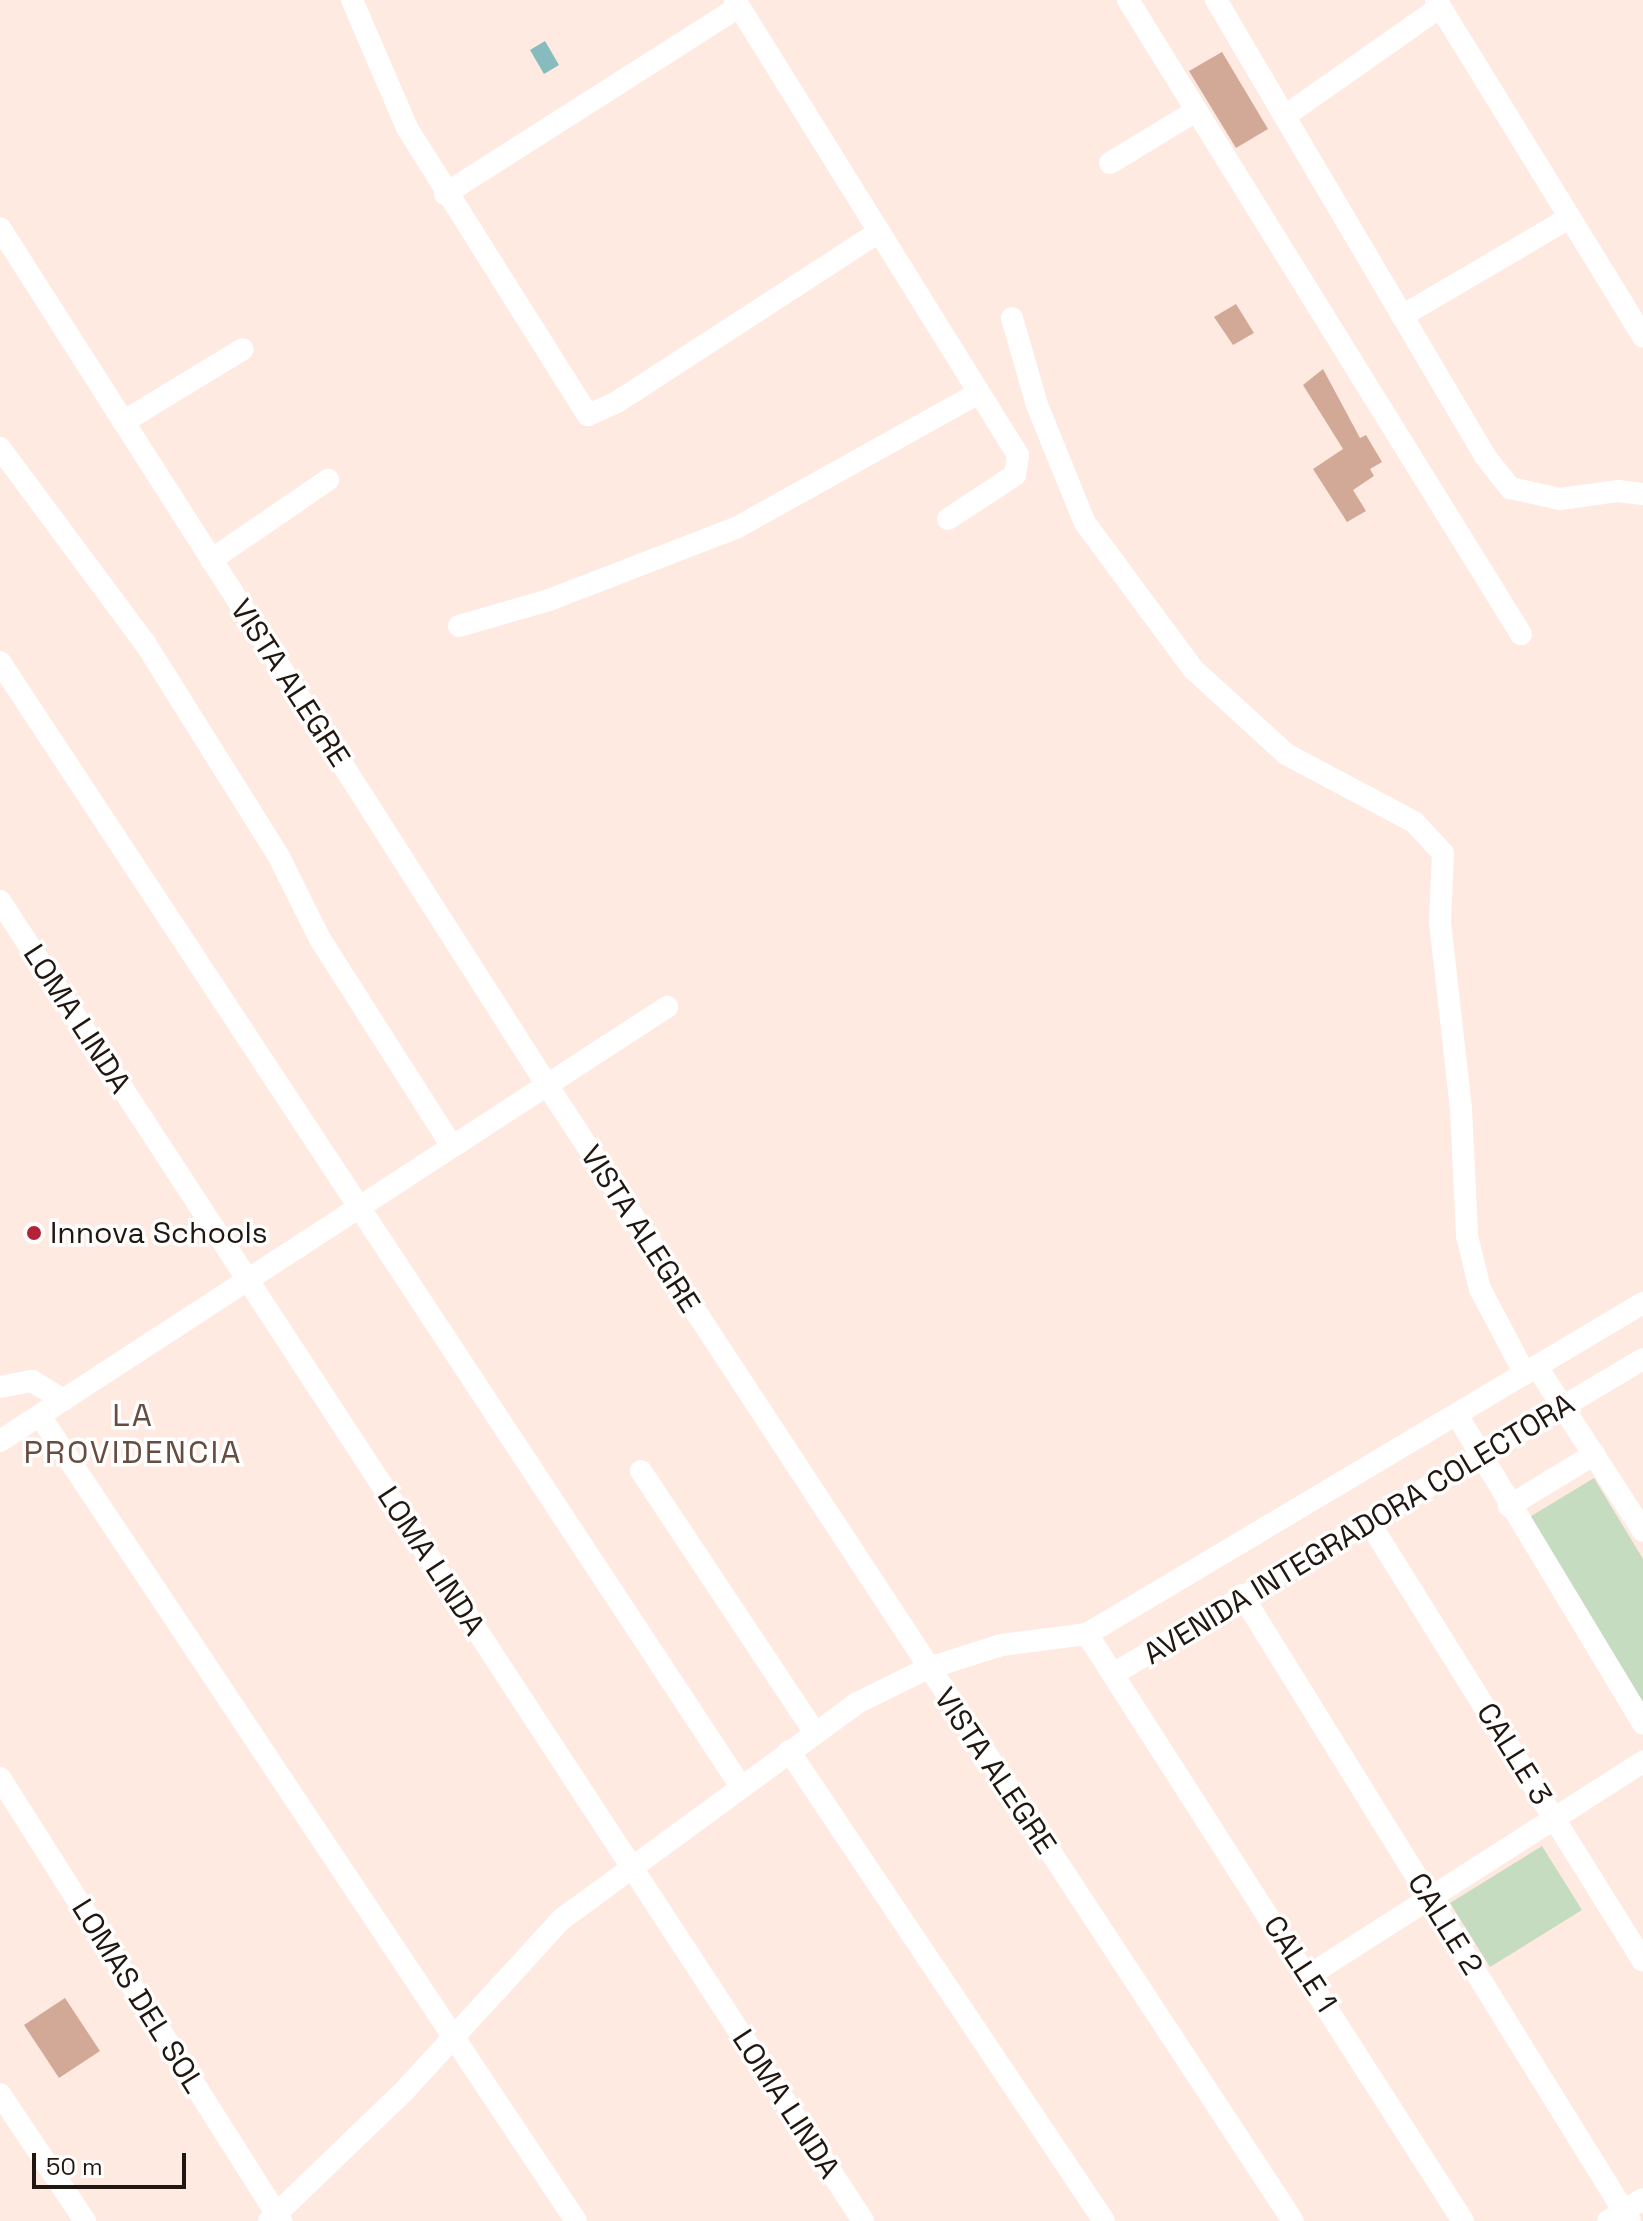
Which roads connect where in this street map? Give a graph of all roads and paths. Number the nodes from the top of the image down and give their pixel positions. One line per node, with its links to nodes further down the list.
1 (352, 0): 9 (street)
2 (1128, 0): 6 (street)
3 (1216, 0): 7 (street)
4 (1438, 3): 7 (street); 10 (street)
5 (737, 4): 9 (street); 12 (street)
6 (1196, 111): 8 (street); 25 (street)
7 (1285, 116): 13 (street)
8 (1110, 163)
9 (445, 194): 12 (street)
10 (1569, 218): 13 (street); 15 (street)
11 (0, 228): 18 (street, VISTA ALEGRE)
12 (876, 234): 17 (street)
13 (1402, 316): 21 (street)
14 (1012, 318): 35 (street)
15 (1643, 337)
16 (243, 349): 18 (street)
17 (979, 393): 22 (street); 24 (street)
18 (123, 422): 23 (street, VISTA ALEGRE)
19 (0, 448): 30 (street)
20 (328, 480): 23 (street)
21 (1643, 494)
22 (948, 519)
23 (211, 560): 29 (street, VISTA ALEGRE)
24 (459, 626)
25 (1521, 634)
26 (0, 662): 31 (street)
27 (0, 901): 32 (street, LOMA LINDA)
28 (667, 1007): 29 (street)
29 (547, 1085): 30 (street); 50 (street, VISTA ALEGRE)
30 (452, 1146): 31 (street)
31 (362, 1208): 32 (street); 57 (street)
32 (249, 1281): 37 (street); 59 (street, LOMA LINDA)
33 (1643, 1303): 35 (street, AVENIDA INTEGRADORA COLECTORA)
34 (1643, 1359): 38 (street, AVENIDA INTEGRADORA COLECTORA)
35 (1531, 1371): 38 (street); 39 (street, AVENIDA INTEGRADORA COLECTORA)
36 (0, 1387): 37 (street)
37 (64, 1400): 40 (street)
38 (1564, 1409): 42 (street); 43 (street, AVENIDA INTEGRADORA COLECTORA)
39 (1457, 1415): 43 (street); 49 (street, AVENIDA INTEGRADORA COLECTORA)
40 (40, 1416): 41 (street); 63 (street)
41 (0, 1441)
42 (1595, 1454): 45 (street); 47 (street)
43 (1479, 1457): 45 (street); 46 (street, AVENIDA INTEGRADORA COLECTORA)
44 (641, 1471): 53 (street)
45 (1509, 1506): 52 (street)
46 (1369, 1522): 48 (street, AVENIDA INTEGRADORA COLECTORA); 58 (street, CALLE 3)
47 (1643, 1531)
48 (1242, 1595): 51 (street, AVENIDA INTEGRADORA COLECTORA); 60 (street, CALLE 2)
49 (1087, 1634): 50 (street, AVENIDA INTEGRADORA COLECTORA); 51 (street, AVENIDA INTEGRADORA COLECTORA)
50 (926, 1669): 53 (street, AVENIDA INTEGRADORA COLECTORA); 71 (street, VISTA ALEGRE)
51 (1115, 1673): 62 (street, CALLE 1)
52 (1643, 1723)
53 (815, 1733): 54 (street, AVENIDA INTEGRADORA COLECTORA)
54 (789, 1751): 57 (street, AVENIDA INTEGRADORA COLECTORA); 70 (street)
55 (1643, 1762): 58 (street)
56 (0, 1778): 66 (street, LOMAS DEL SOL)
57 (742, 1788): 59 (street, AVENIDA INTEGRADORA COLECTORA)
58 (1554, 1819): 60 (street); 61 (street, CALLE 3)
59 (631, 1867): 63 (street, AVENIDA INTEGRADORA COLECTORA); 69 (street, LOMA LINDA)
60 (1429, 1899): 62 (street); 65 (street, CALLE 2)
61 (1643, 1961)
62 (1308, 1976): 72 (street, CALLE 1)
63 (453, 2038): 66 (street, AVENIDA INTEGRADORA COLECTORA); 68 (street)
64 (0, 2094): 67 (street)
65 (1626, 2213)
66 (275, 2219)
67 (85, 2221)
68 (576, 2221)
69 (863, 2221)
70 (1104, 2221)
71 (1293, 2221)
72 (1463, 2221)

